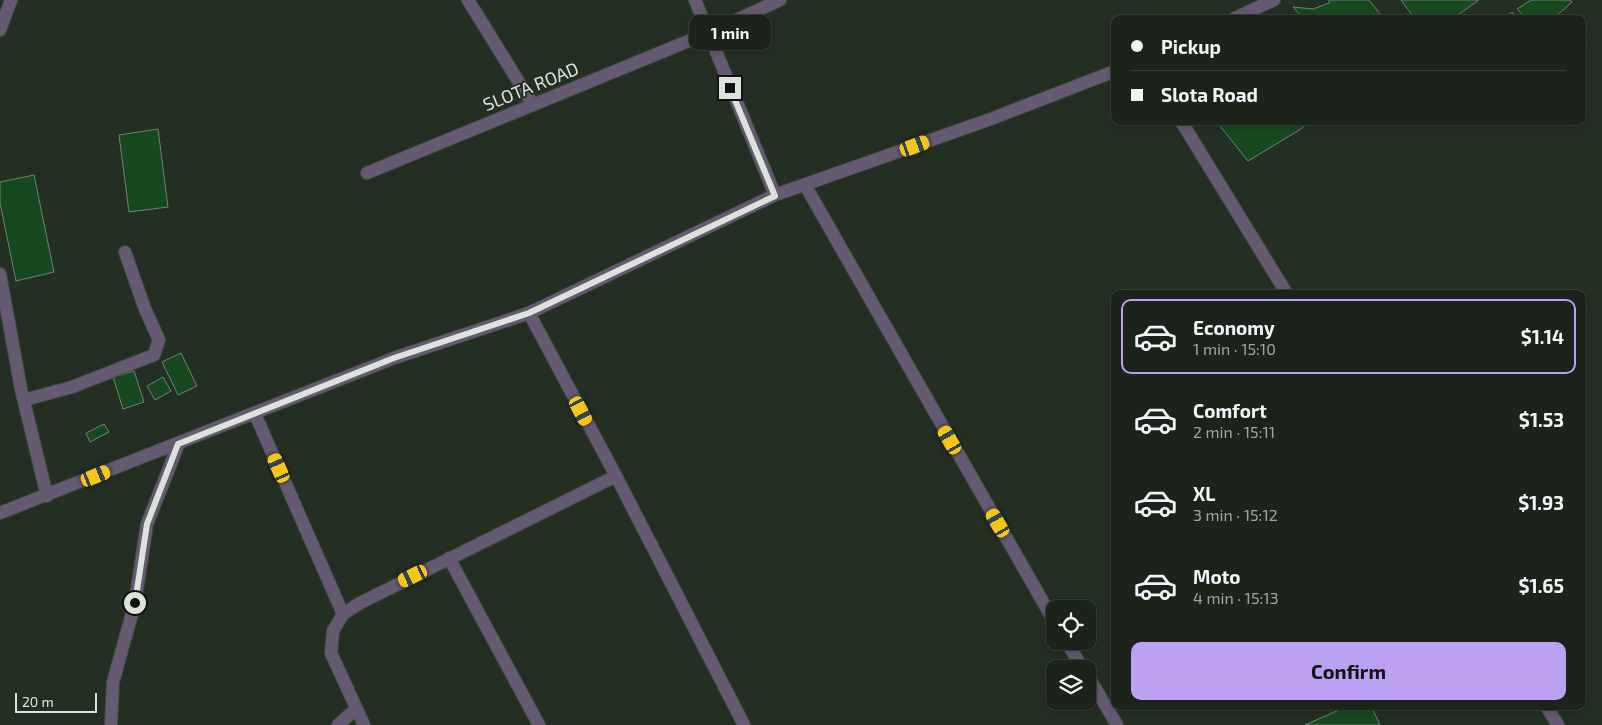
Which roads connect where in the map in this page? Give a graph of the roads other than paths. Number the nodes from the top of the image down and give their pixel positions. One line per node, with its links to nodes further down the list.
1 (12, 0): 7 (street)
2 (468, 0): 10 (street)
3 (694, 0): 8 (street)
4 (780, 0): 8 (street, SLOTA ROAD)
5 (1274, 0): 6 (street)
6 (1242, 15)
7 (0, 30)
8 (708, 34): 10 (street, SLOTA ROAD); 14 (street)
9 (1111, 73): 13 (street)
10 (533, 105): 12 (street, SLOTA ROAD)
11 (1183, 125): 17 (street)
12 (367, 173)
13 (805, 185): 14 (street); 26 (street)
14 (775, 196): 18 (street)
15 (125, 252): 19 (street)
16 (0, 274): 19 (street)
17 (1285, 290)
18 (529, 313): 20 (street); 22 (street)
19 (24, 400): 23 (street)
20 (255, 414): 21 (street); 27 (street)
21 (178, 444): 23 (street); 31 (street)
22 (616, 476): 25 (street); 35 (street)
23 (47, 496): 24 (street)
24 (0, 513)
25 (449, 558): 27 (street); 34 (street)
26 (1046, 607)
27 (343, 614): 29 (street)
28 (1096, 690): 36 (street)
29 (356, 709): 32 (street); 33 (street)
30 (1549, 710): 37 (street)
31 (111, 725)
32 (338, 725)
33 (364, 725)
34 (539, 725)
35 (744, 725)
36 (1117, 725)
37 (1558, 725)

